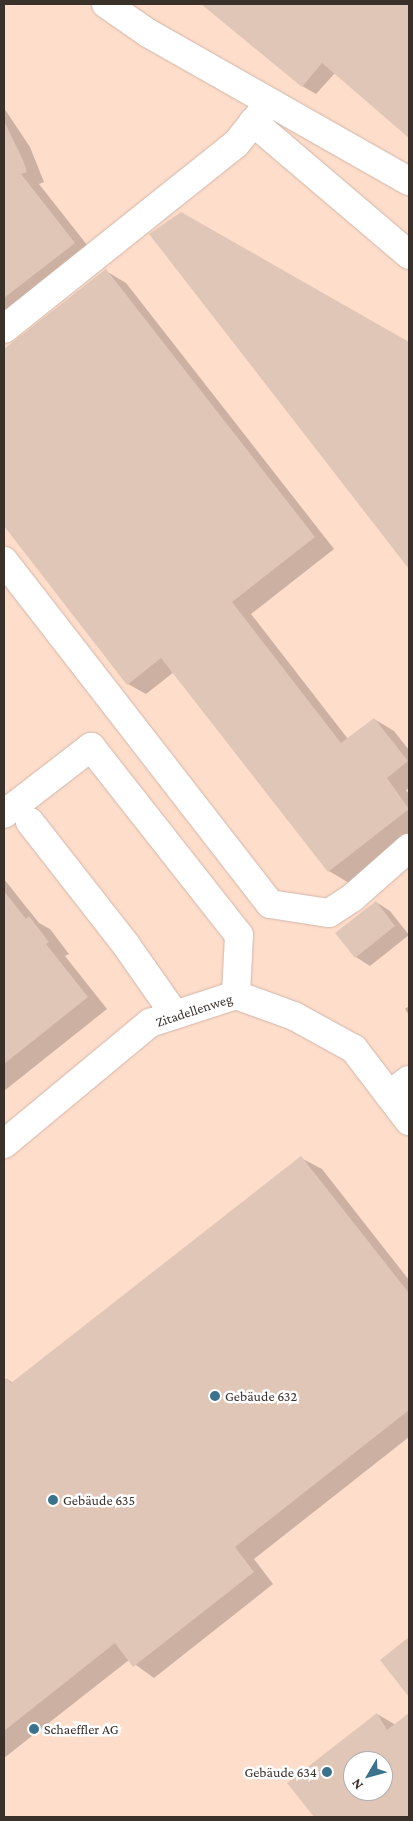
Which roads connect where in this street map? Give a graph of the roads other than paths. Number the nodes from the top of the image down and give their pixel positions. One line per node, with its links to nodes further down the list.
1 (106, 4): 2 (street)
2 (261, 112): 3 (street); 4 (street); 5 (street)
3 (409, 181)
4 (409, 255)
5 (4, 328)
6 (4, 561): 9 (street)
7 (4, 814): 10 (street)
8 (30, 822): 11 (street)
9 (409, 848)
10 (236, 995): 11 (street, Zitadellenweg); 12 (street, Zitadellenweg)
11 (175, 1015): 14 (street, Zitadellenweg)
12 (399, 1088): 13 (street, Zitadellenweg)
13 (409, 1121)
14 (4, 1144)

